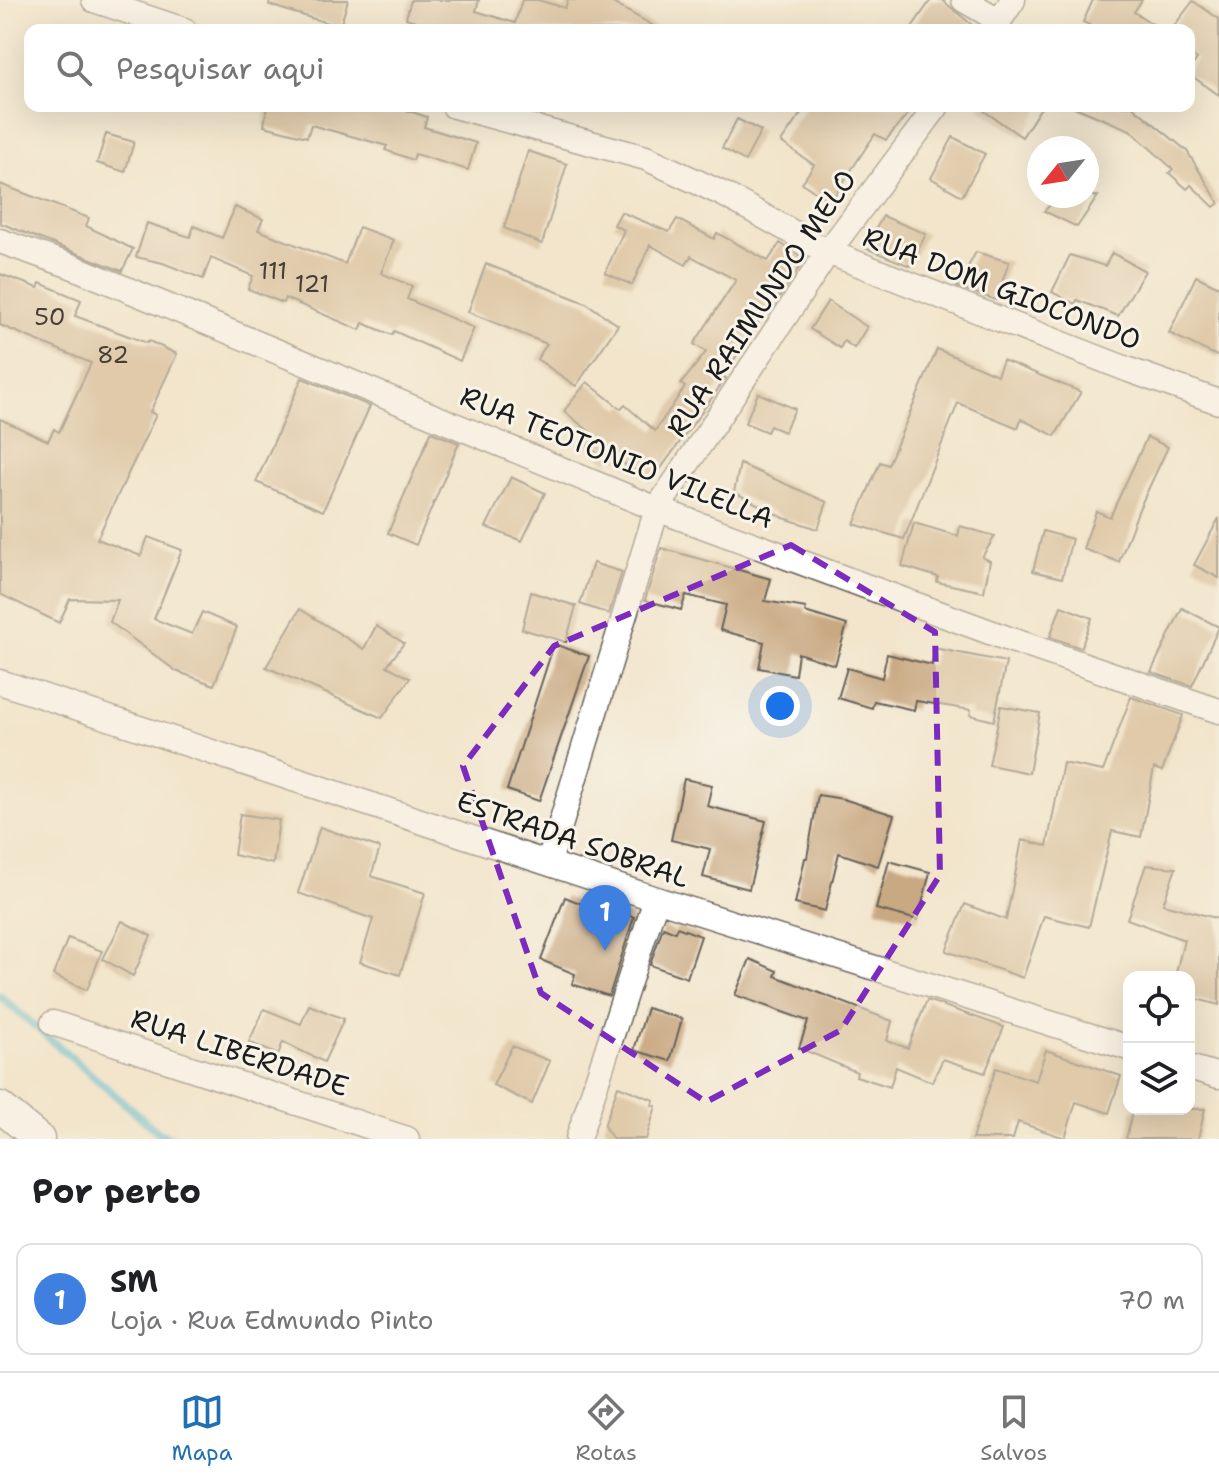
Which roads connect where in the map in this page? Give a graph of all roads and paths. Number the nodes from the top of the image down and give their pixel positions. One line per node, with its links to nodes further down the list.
1 (94, 0): 4 (street)
2 (964, 0): 5 (street)
3 (1013, 0): 6 (street)
4 (166, 24)
5 (994, 24)
6 (997, 24)
7 (476, 112): 10 (street, RUA DOM GIOCONDO)
8 (933, 112): 10 (street, RUA RAIMUNDO MELO)
9 (0, 241): 12 (street, RUA TEOTONIO VILELLA)
10 (828, 252): 11 (street, RUA DOM GIOCONDO); 12 (street, RUA RAIMUNDO MELO)
11 (1219, 402)
12 (657, 509): 14 (street, RUA TEOTONIO VILELLA); 15 (street, RUA RAIMUNDO MELO)
13 (0, 682): 15 (street, ESTRADA SOBRAL)
14 (1219, 711)
15 (549, 862): 16 (street, ESTRADA SOBRAL)
16 (656, 899): 18 (street, ESTRADA SOBRAL); 24 (street)
17 (53, 1023): 23 (street, RUA LIBERDADE)
18 (1123, 1046)
19 (1195, 1069): 20 (street)
20 (1219, 1076)
21 (0, 1107): 22 (street)
22 (39, 1139)
23 (407, 1139)
24 (578, 1139)

